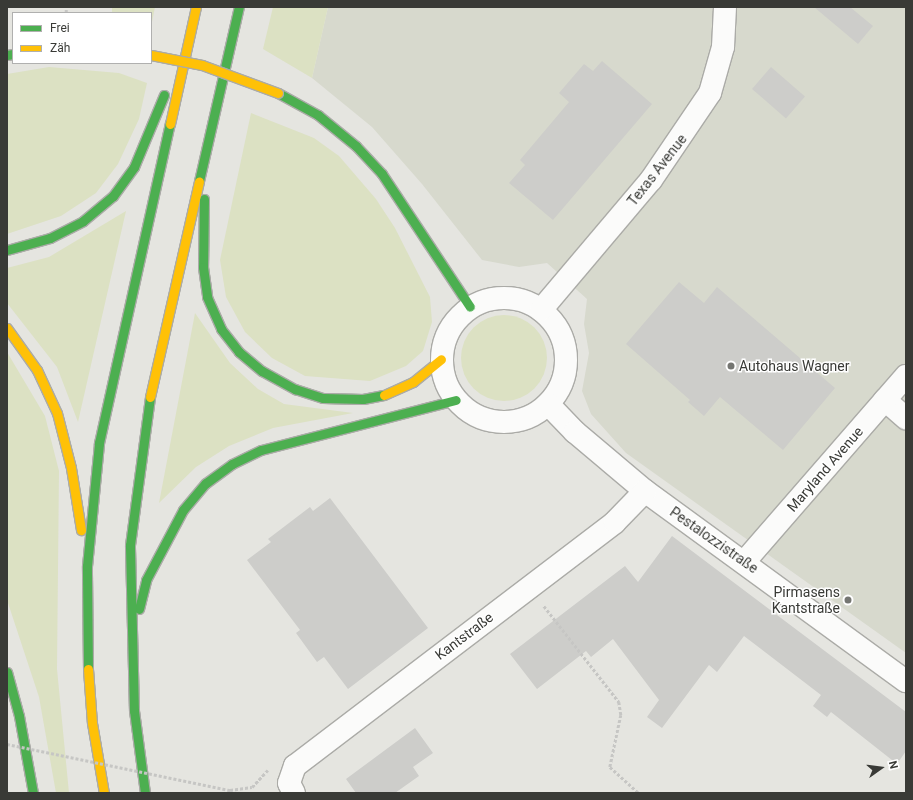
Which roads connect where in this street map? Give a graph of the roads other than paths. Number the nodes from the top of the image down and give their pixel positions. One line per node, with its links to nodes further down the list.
1 (196, 7): 6 (main road); 18 (main road)
2 (239, 7): 5 (main road)
3 (725, 7): 8 (street, Texas Avenue)
4 (152, 55): 7 (main road, bridge)
5 (204, 164): 10 (main road); 19 (main road)
6 (7, 250)
7 (470, 307): 8 (street); 10 (street)
8 (541, 310): 14 (street)
9 (7, 328): 18 (main road)
10 (441, 359): 12 (street)
11 (906, 376): 13 (street, Maryland Avenue)
12 (456, 400): 14 (street); 19 (main road)
13 (885, 400): 15 (street); 17 (street, Maryland Avenue)
14 (548, 404): 16 (street, Pestalozzistraße)
15 (906, 418)
16 (645, 492): 17 (street, Pestalozzistraße); 22 (street, Kantstraße)
17 (745, 561): 21 (street, Pestalozzistraße)
18 (86, 566): 24 (main road)
19 (130, 641): 25 (main road)
20 (7, 672): 23 (main road)
21 (906, 681)
22 (292, 781)
23 (33, 793)
24 (104, 793)
25 (146, 793)

